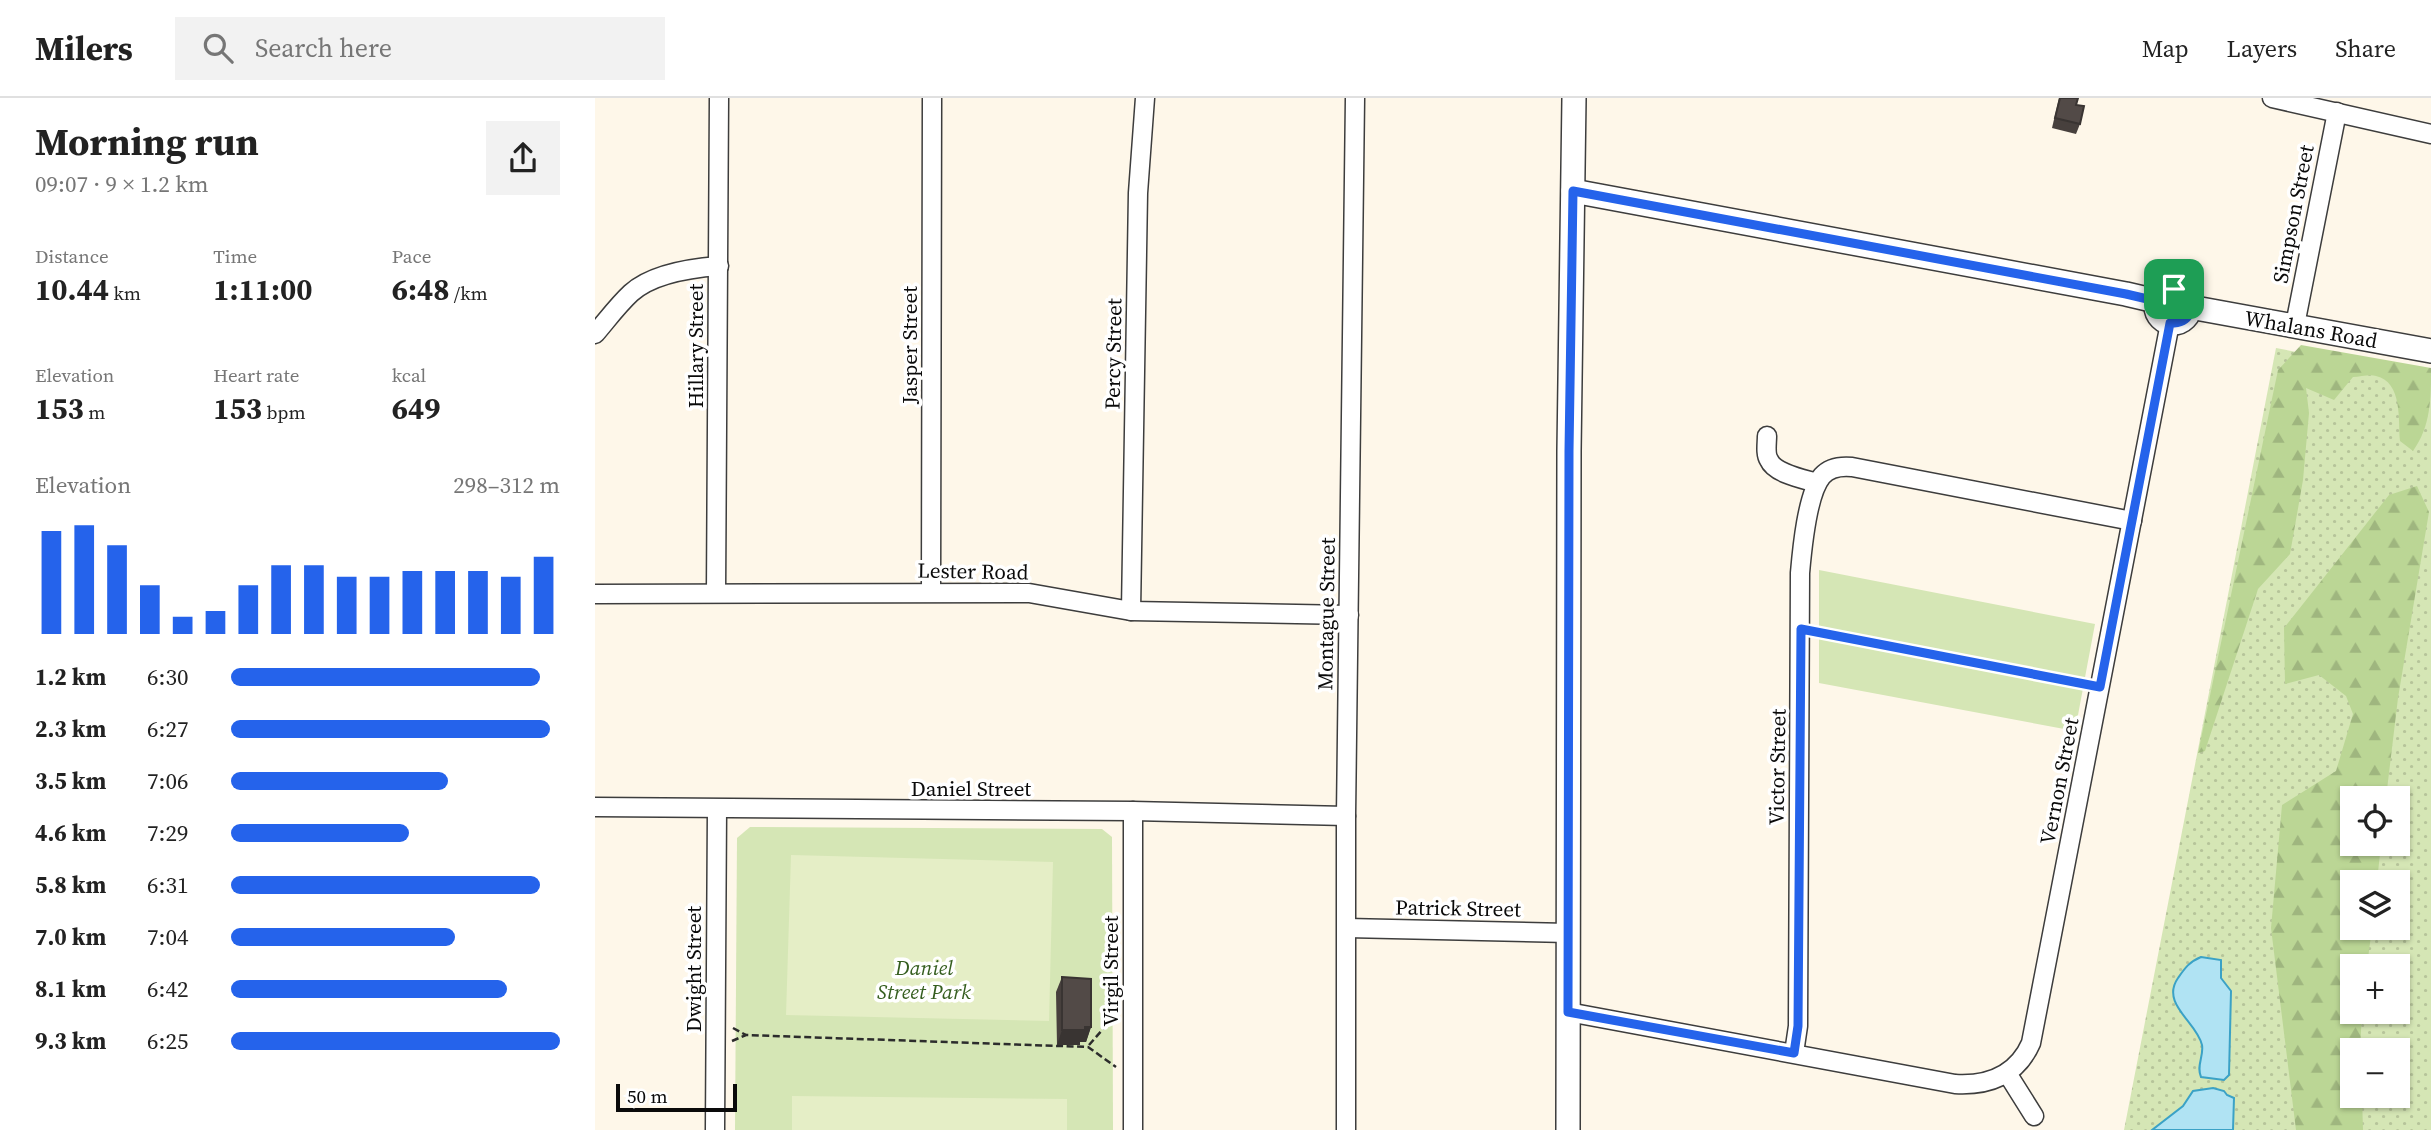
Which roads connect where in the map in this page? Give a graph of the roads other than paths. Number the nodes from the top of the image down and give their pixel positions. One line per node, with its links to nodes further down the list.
1 (719, 98): 10 (street, Hillary Street)
2 (932, 98): 20 (street, Jasper Street)
3 (1145, 98): 23 (street, Percy Street)
4 (1355, 98): 24 (street, Montague Street)
5 (1574, 98): 9 (street)
6 (2272, 98): 7 (street)
7 (2337, 112): 8 (street); 14 (street, Simpson Street)
8 (2431, 134)
9 (1573, 191): 11 (street); 30 (street)
10 (719, 266): 15 (street); 21 (street, Hillary Street)
11 (2156, 301): 12 (street); 13 (street)
12 (2190, 307): 13 (street); 14 (street, Whalans Road)
13 (2170, 323): 19 (street, Vernon Street)
14 (2295, 325): 16 (street, Whalans Road)
15 (595, 334)
16 (2431, 351)
17 (1767, 436): 18 (street)
18 (1817, 483): 19 (street); 32 (street, Victor Street)
19 (2131, 521): 33 (street, Vernon Street)
20 (931, 592): 21 (street, Lester Road); 23 (street, Lester Road)
21 (716, 593): 22 (street, Lester Road)
22 (595, 594)
23 (1131, 611): 24 (street, Lester Road)
24 (1349, 615): 28 (street, Montague Street)
25 (595, 807): 26 (street, Daniel Street)
26 (717, 809): 27 (street, Daniel Street); 35 (street, Dwight Street)
27 (1133, 811): 28 (street, Daniel Street); 36 (street, Virgil Street)
28 (1346, 816): 29 (street, Montague Street)
29 (1347, 928): 30 (street, Patrick Street); 37 (street, Montague Street)
30 (1568, 933): 31 (street)
31 (1568, 1012): 32 (street); 38 (street)
32 (1794, 1053): 33 (street)
33 (2007, 1073): 34 (street)
34 (2034, 1116)
35 (715, 1130)
36 (1133, 1130)
37 (1346, 1130)
38 (1567, 1130)

